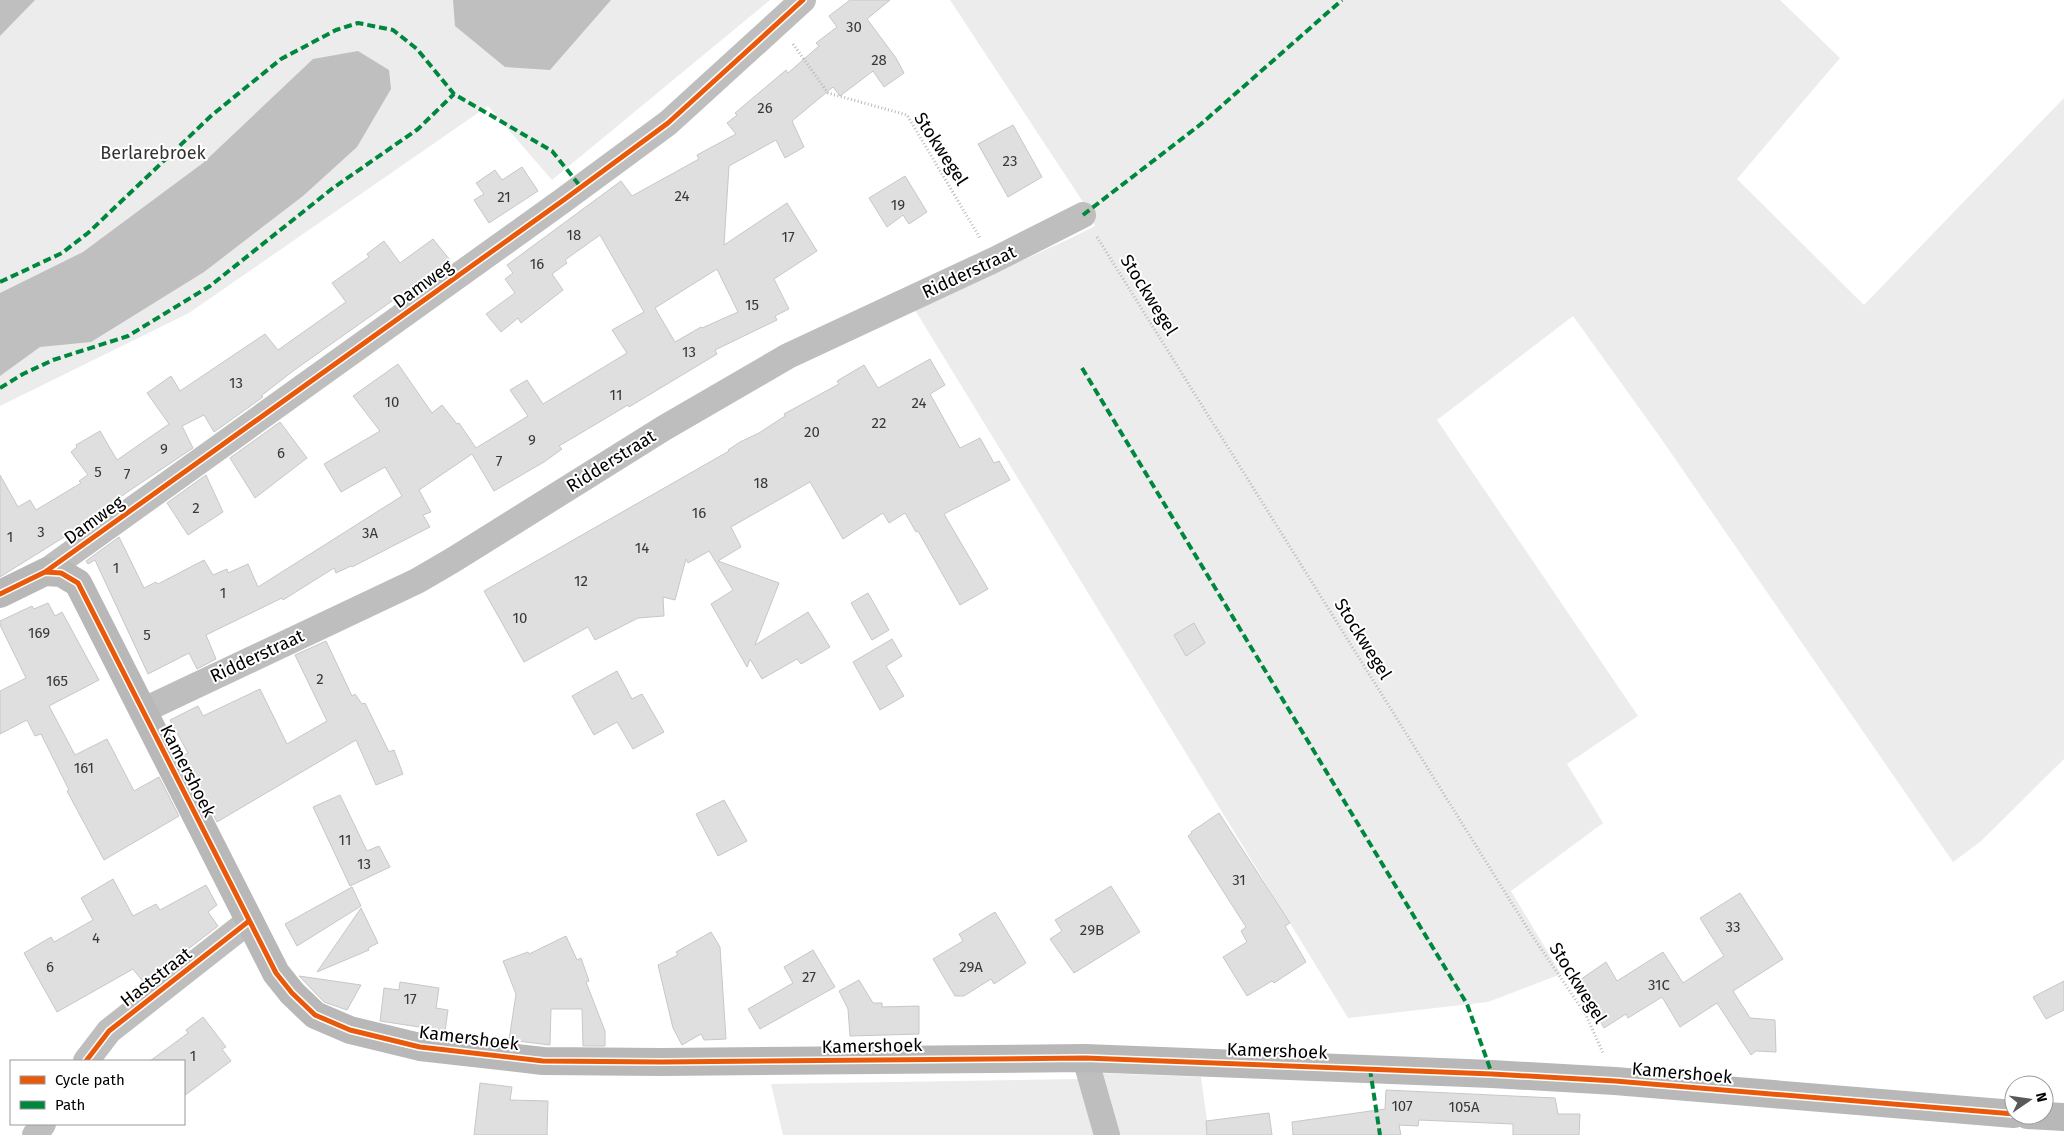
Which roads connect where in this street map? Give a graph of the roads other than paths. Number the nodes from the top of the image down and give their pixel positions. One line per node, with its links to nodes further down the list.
1 (803, 0): 3 (street, Damweg)
2 (1083, 215): 5 (street, Ridderstraat)
3 (45, 572): 4 (street); 5 (street, Kamershoek)
4 (0, 594)
5 (142, 711): 6 (street, Kamershoek)
6 (249, 921): 7 (street, Kamershoek); 8 (street, Haststraat)
7 (1086, 1058): 9 (street, Kamershoek); 10 (street)
8 (87, 1060)
9 (2004, 1113)
10 (1107, 1135)

